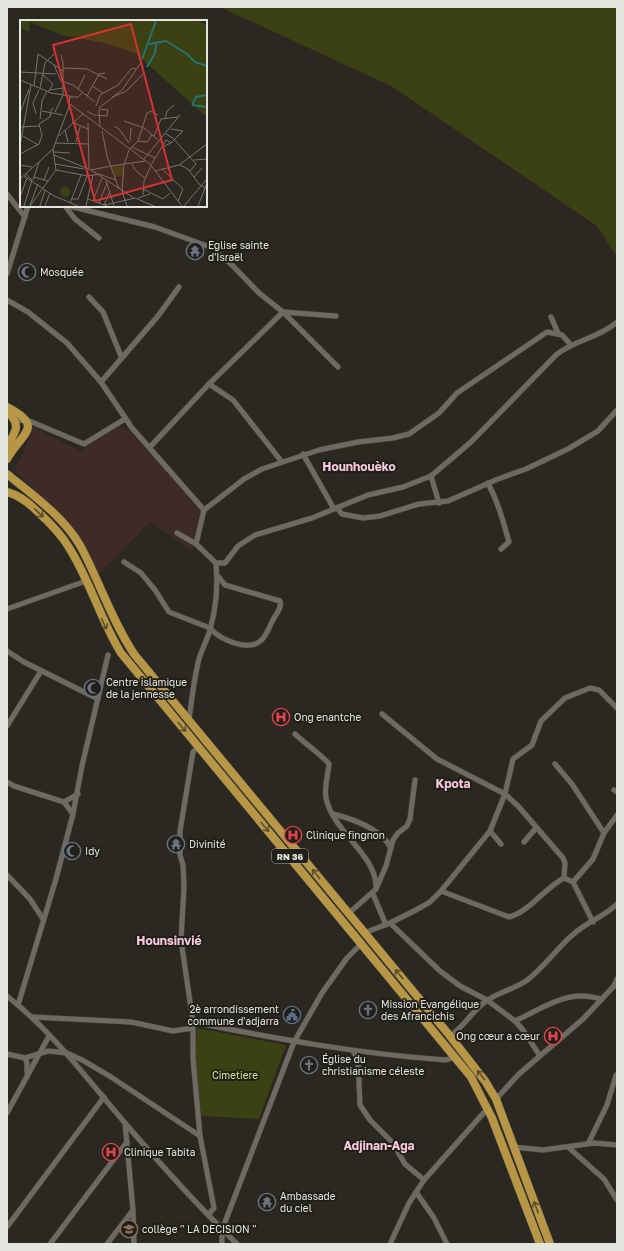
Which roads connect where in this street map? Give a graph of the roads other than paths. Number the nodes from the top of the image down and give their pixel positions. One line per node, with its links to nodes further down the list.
1 (7, 194): 5 (street)
2 (28, 207): 5 (street)
3 (66, 207): 6 (street)
4 (73, 207): 11 (street)
5 (25, 217): 7 (street)
6 (99, 238)
7 (7, 274)
8 (179, 287): 17 (street)
9 (89, 297): 17 (street)
10 (7, 300): 19 (street)
11 (283, 312): 12 (street); 18 (street); 20 (street)
12 (336, 316)
13 (551, 317): 15 (street)
14 (617, 322): 16 (street)
15 (558, 333): 16 (street); 29 (street)
16 (571, 345): 33 (street)
17 (121, 356): 19 (street)
18 (338, 367)
19 (100, 382): 24 (street)
20 (208, 384): 28 (street); 31 (street)
21 (7, 407): 25 (main road)
22 (617, 410): 34 (street)
23 (7, 411): 26 (main road)
24 (125, 419): 25 (street); 28 (street)
25 (27, 420): 26 (street); 30 (main road)
26 (15, 421): 27 (main road)
27 (7, 446)
28 (150, 447): 38 (street)
29 (303, 454): 31 (street); 37 (street)
30 (7, 459)
31 (282, 462): 38 (street)
32 (7, 474): 54 (main road, RN 36)
33 (431, 476): 36 (street); 37 (street)
34 (488, 483): 36 (street); 41 (street)
35 (7, 492): 45 (main road, RN 36, one-way to 45)
36 (439, 503): 37 (street)
37 (335, 509): 43 (street)
38 (204, 510): 40 (street)
39 (177, 532): 40 (street)
40 (196, 544): 43 (street)
41 (500, 549)
42 (124, 562): 47 (street)
43 (216, 563): 44 (street)
44 (217, 575): 47 (street); 47 (street)
45 (86, 581): 46 (street); 57 (main road, RN 36, one-way to 57)
46 (7, 609)
47 (210, 628): 54 (street)
48 (7, 650): 50 (street)
49 (108, 655): 51 (street)
50 (41, 671): 51 (street); 55 (street)
51 (98, 699): 61 (street)
52 (617, 708): 62 (street)
53 (382, 714): 62 (street)
54 (189, 719): 79 (main road, RN 36, one-way to 54)
55 (7, 726)
56 (295, 734): 65 (street)
57 (198, 747): 84 (main road, RN 36, one-way to 84); 93 (street)
58 (555, 764): 69 (street)
59 (415, 780): 72 (street)
60 (7, 782): 63 (street)
61 (78, 794): 63 (street); 64 (street)
62 (505, 794): 67 (street); 68 (street)
63 (64, 802): 64 (street)
64 (73, 814): 80 (street)
65 (333, 814): 72 (street); 77 (street)
66 (617, 815): 69 (street)
67 (536, 828): 70 (street); 74 (street)
68 (490, 831): 71 (street); 76 (street)
69 (604, 833): 75 (street)
70 (524, 842)
71 (501, 844)
72 (391, 848): 77 (street)
73 (7, 875): 80 (street)
74 (564, 878): 75 (street); 76 (street)
75 (573, 882): 81 (street)
76 (442, 891): 82 (street)
77 (374, 892): 79 (street); 82 (street)
78 (617, 904): 81 (street)
79 (348, 914): 83 (main road, RN 36)
80 (43, 918): 90 (street)
81 (593, 922): 89 (street)
82 (388, 924): 83 (street); 89 (street)
83 (364, 933): 95 (main road, RN 36, one-way to 83)
84 (360, 944): 96 (street); 102 (main road, RN 36)
85 (617, 978): 86 (street)
86 (615, 986): 88 (street)
87 (7, 996): 90 (street)
88 (602, 999): 92 (street); 101 (street)
89 (486, 1000): 92 (street); 95 (street)
90 (18, 1005): 91 (street)
91 (32, 1017): 93 (street); 94 (street)
92 (515, 1021): 101 (street)
93 (193, 1025): 96 (street); 111 (street)
94 (49, 1036): 98 (street); 99 (street)
95 (450, 1036): 107 (main road, RN 36, one-way to 95)
96 (294, 1042): 97 (street); 123 (street)
97 (353, 1051): 102 (street); 117 (street)
98 (41, 1053): 99 (street); 103 (street); 104 (street)
99 (67, 1053): 106 (street); 111 (street)
100 (7, 1054): 103 (street)
101 (540, 1056): 107 (street)
102 (455, 1057): 108 (main road, RN 36)
103 (25, 1058): 104 (street)
104 (26, 1075): 109 (street)
105 (616, 1075): 113 (street)
106 (104, 1097): 110 (street); 122 (street)
107 (496, 1099): 115 (main road, RN 36)
108 (488, 1108): 117 (street); 131 (main road, RN 36)
109 (7, 1113)
110 (124, 1122): 112 (street); 121 (street)
111 (200, 1136): 121 (street)
112 (127, 1142): 120 (street); 124 (street)
113 (588, 1144): 114 (street); 116 (street)
114 (617, 1145)
115 (513, 1147): 116 (street); 132 (main road, RN 36, one-way to 115)
116 (568, 1147): 119 (street)
117 (424, 1180): 118 (street)
118 (416, 1192): 129 (street); 130 (street)
119 (617, 1200)
120 (133, 1210): 125 (street); 126 (street)
121 (208, 1215): 123 (street)
122 (7, 1227)
123 (222, 1230): 127 (street); 128 (street)
124 (50, 1244)
125 (107, 1244)
126 (134, 1244)
127 (222, 1244)
128 (237, 1244)
129 (390, 1244)
130 (447, 1244)
131 (540, 1244)
132 (550, 1244)

